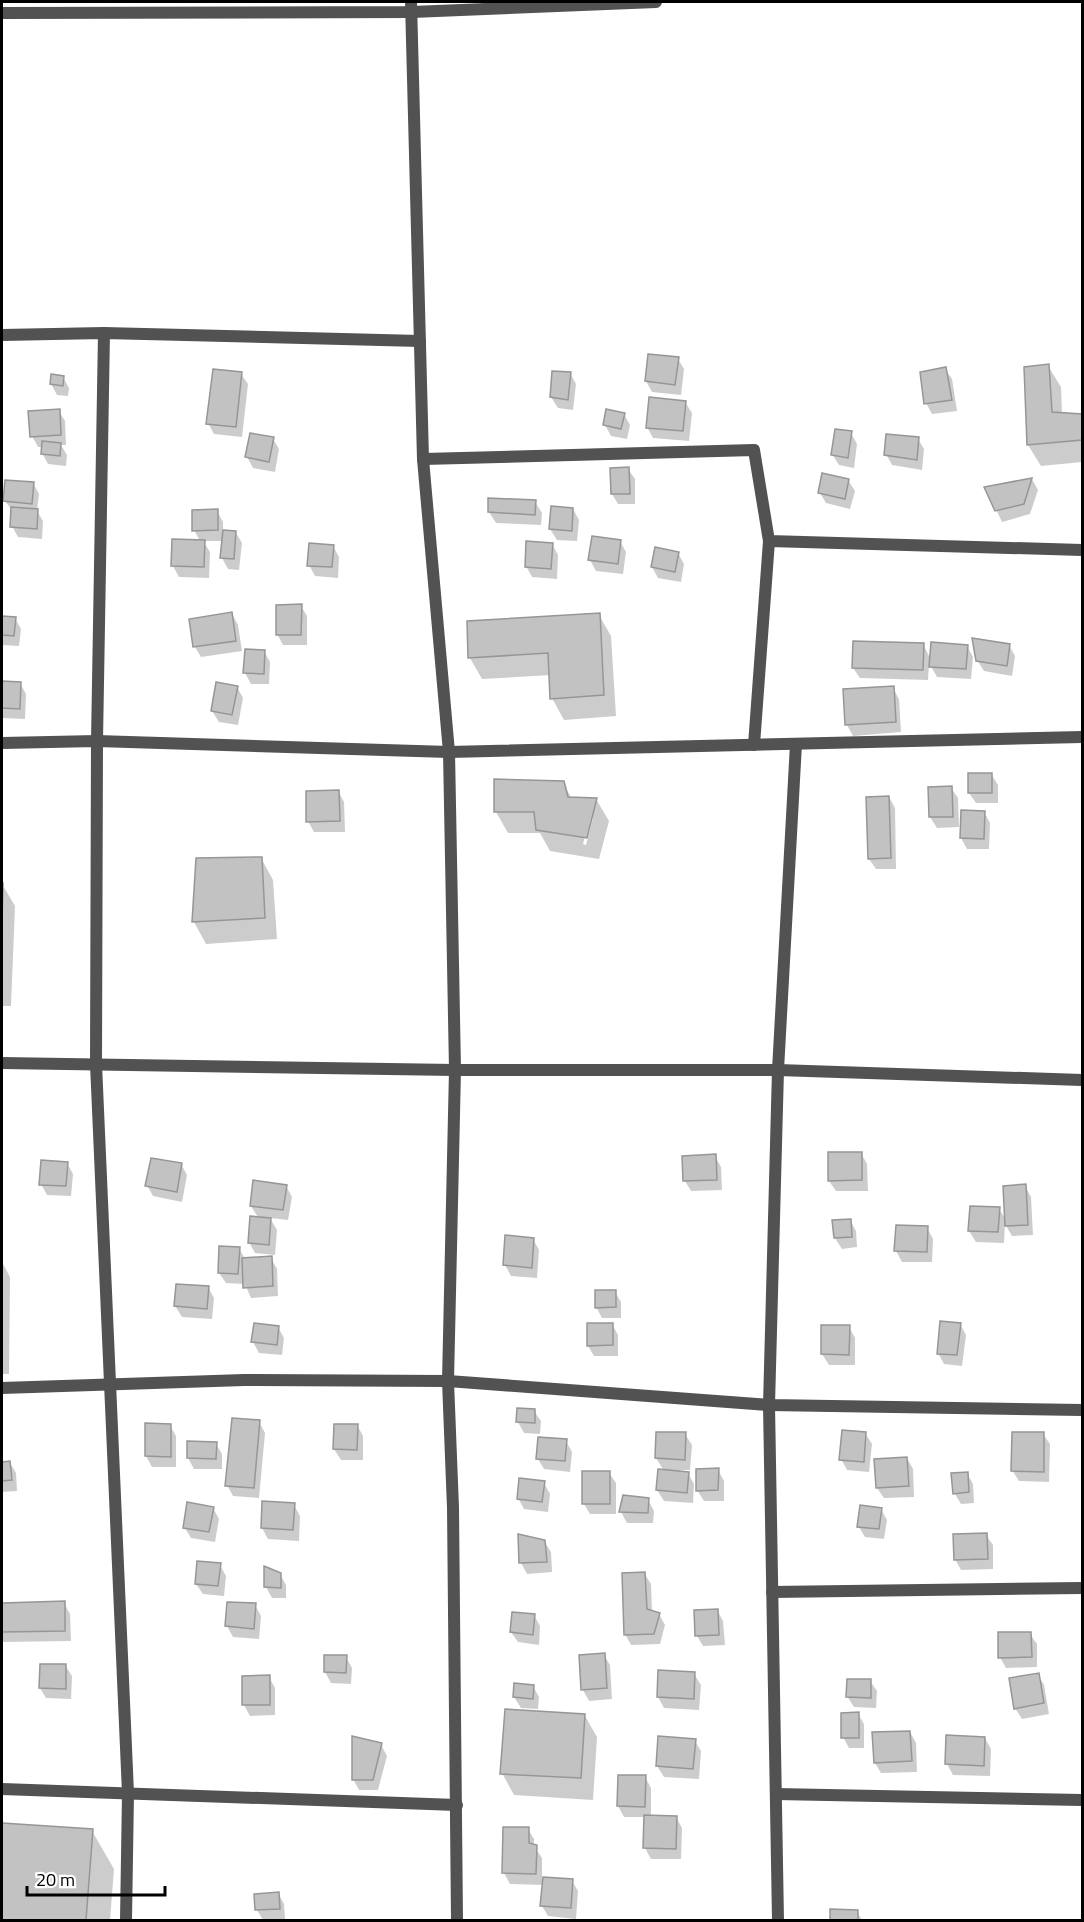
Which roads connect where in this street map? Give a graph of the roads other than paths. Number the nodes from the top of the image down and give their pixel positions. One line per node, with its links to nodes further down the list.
1 (656, 2): 2 (street)
2 (412, 7): 3 (street); 6 (street)
3 (2, 13)
4 (104, 333): 5 (street); 6 (street); 11 (street)
5 (2, 334)
6 (420, 341): 7 (street)
7 (423, 459): 8 (street); 15 (street)
8 (769, 541): 9 (street); 14 (street)
9 (1083, 550)
10 (1083, 737): 13 (street)
11 (97, 741): 12 (street); 15 (street); 17 (street)
12 (2, 743)
13 (796, 744): 14 (street); 19 (street)
14 (754, 745): 15 (street)
15 (449, 752): 18 (street)
16 (2, 1063): 17 (street)
17 (96, 1064): 18 (street); 22 (street)
18 (455, 1070): 19 (street); 21 (street)
19 (778, 1070): 20 (street); 24 (street)
20 (1083, 1080)
21 (448, 1381): 22 (street); 24 (street); 32 (street)
22 (112, 1385): 23 (street); 29 (street)
23 (2, 1388)
24 (769, 1406): 25 (street); 27 (street)
25 (1083, 1410)
26 (1083, 1588): 27 (street)
27 (772, 1592): 30 (street)
28 (2, 1789): 29 (street)
29 (128, 1792): 32 (street); 33 (street)
30 (776, 1794): 31 (street); 35 (street)
31 (1083, 1800)
32 (457, 1805): 34 (street)
33 (126, 1920)
34 (457, 1920)
35 (778, 1920)

